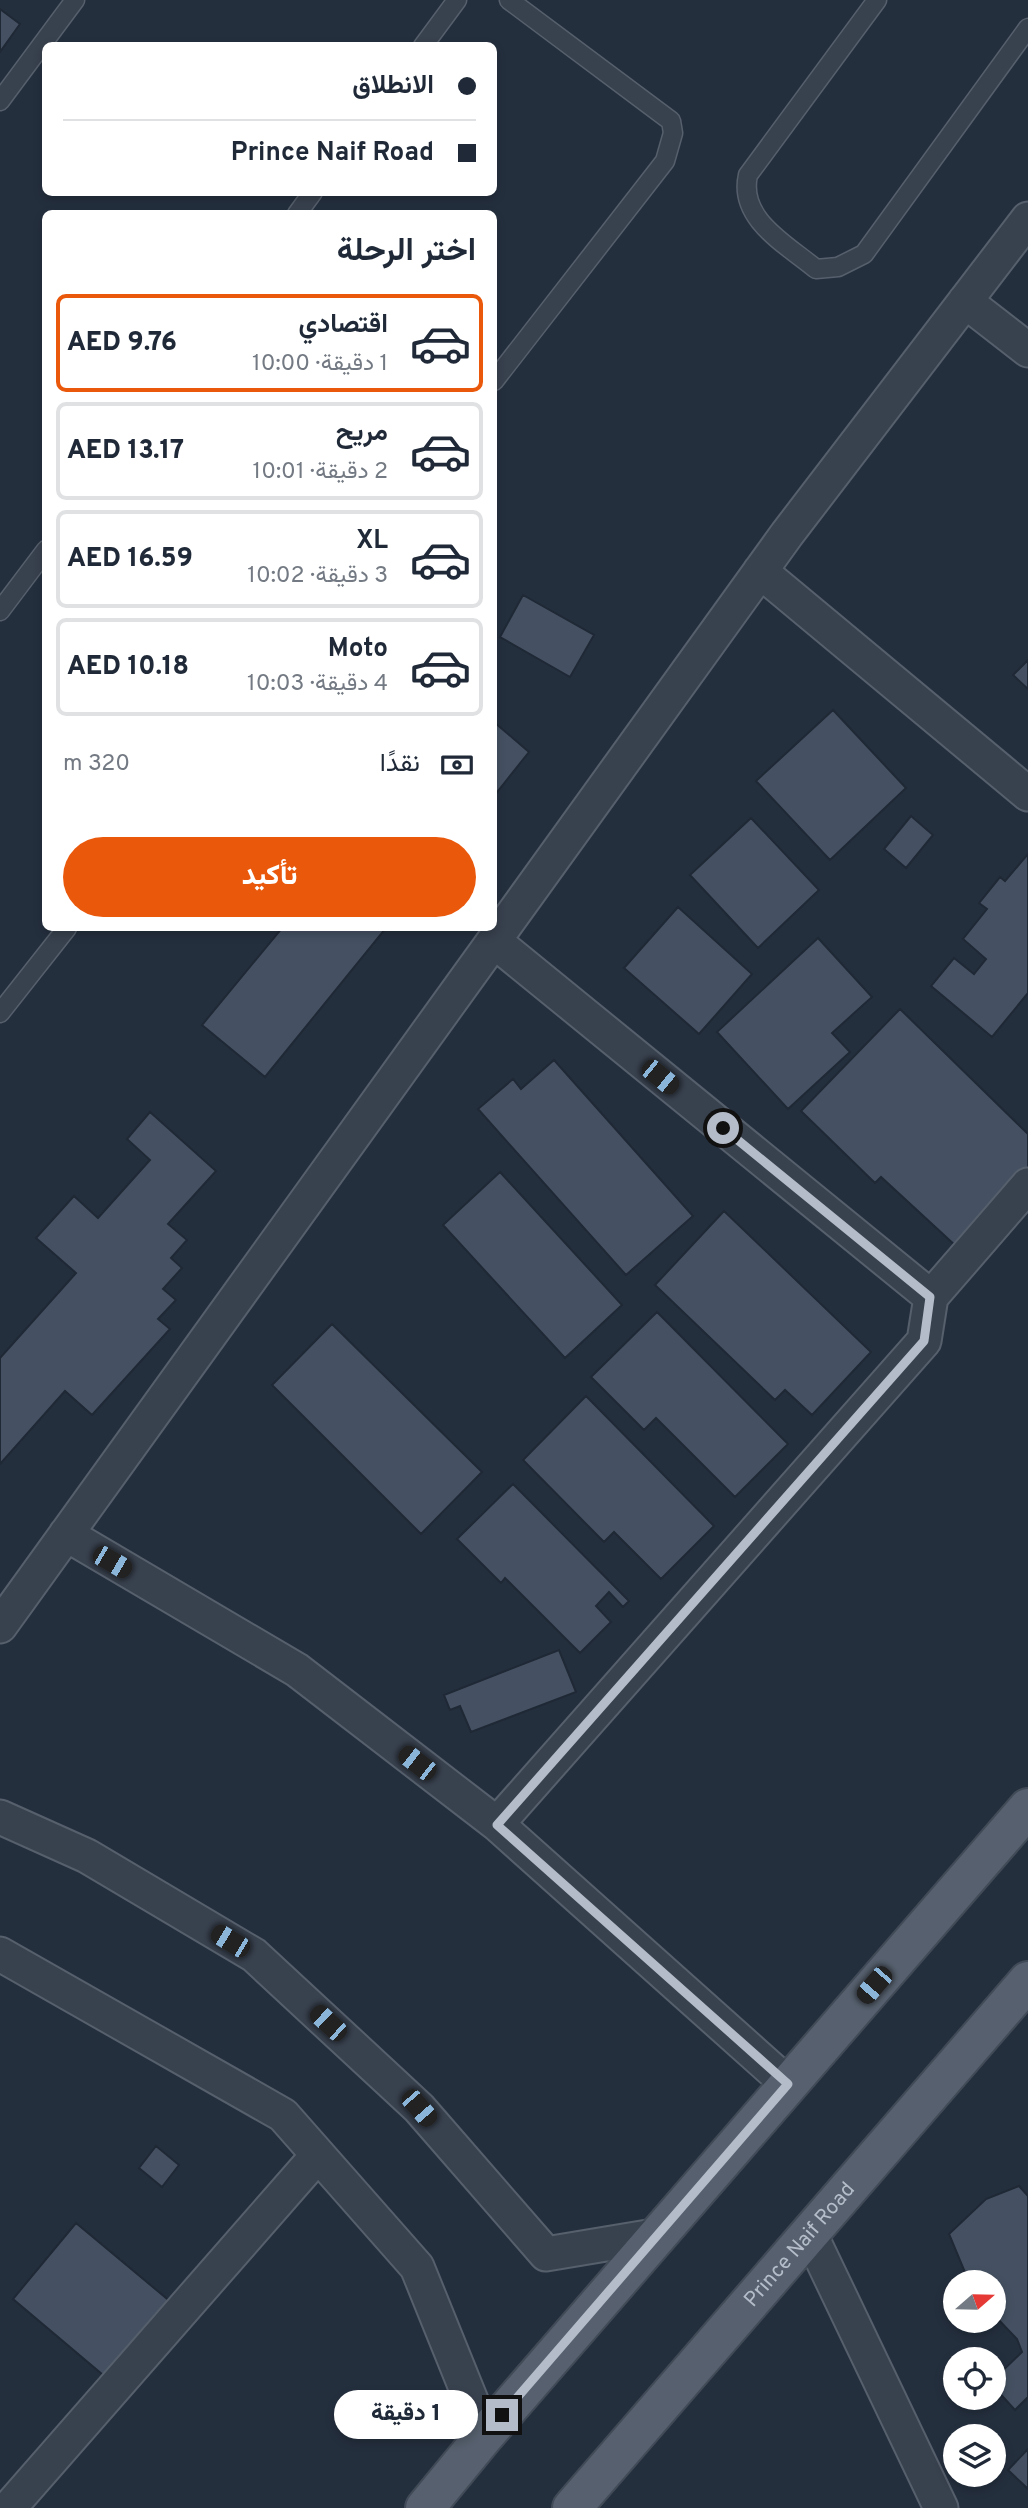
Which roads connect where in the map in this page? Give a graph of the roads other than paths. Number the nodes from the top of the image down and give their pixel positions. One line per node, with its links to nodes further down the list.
1 (75, 0): 6 (lane)
2 (457, 0): 7 (lane)
3 (509, 0): 13 (lane)
4 (877, 0): 5 (lane)
5 (1028, 28)
6 (44, 42)
7 (426, 42)
8 (42, 44): 9 (lane)
9 (0, 101)
10 (1028, 219): 11 (street)
11 (965, 301): 12 (street); 15 (street)
12 (1028, 350)
13 (497, 377)
14 (42, 555): 16 (lane)
15 (760, 571): 17 (street); 19 (street)
16 (0, 611)
17 (1028, 794)
18 (65, 931): 20 (lane)
19 (494, 941): 22 (street); 23 (street)
20 (0, 1013)
21 (1028, 1185): 22 (street)
22 (930, 1297): 27 (street)
23 (66, 1534): 24 (street); 27 (street)
24 (0, 1626)
25 (1028, 1808): 30 (main road)
26 (0, 1817): 33 (street)
27 (497, 1825): 30 (street)
28 (0, 1954): 31 (street)
29 (1028, 1981): 32 (main road, Prince Naif Road)
30 (788, 2084): 33 (main road)
31 (318, 2155): 34 (street); 35 (street)
32 (810, 2234): 37 (main road, Prince Naif Road); 38 (street)
33 (660, 2235): 34 (main road)
34 (485, 2435): 36 (main road)
35 (9, 2508)
36 (425, 2508)
37 (572, 2508)
38 (941, 2508)

